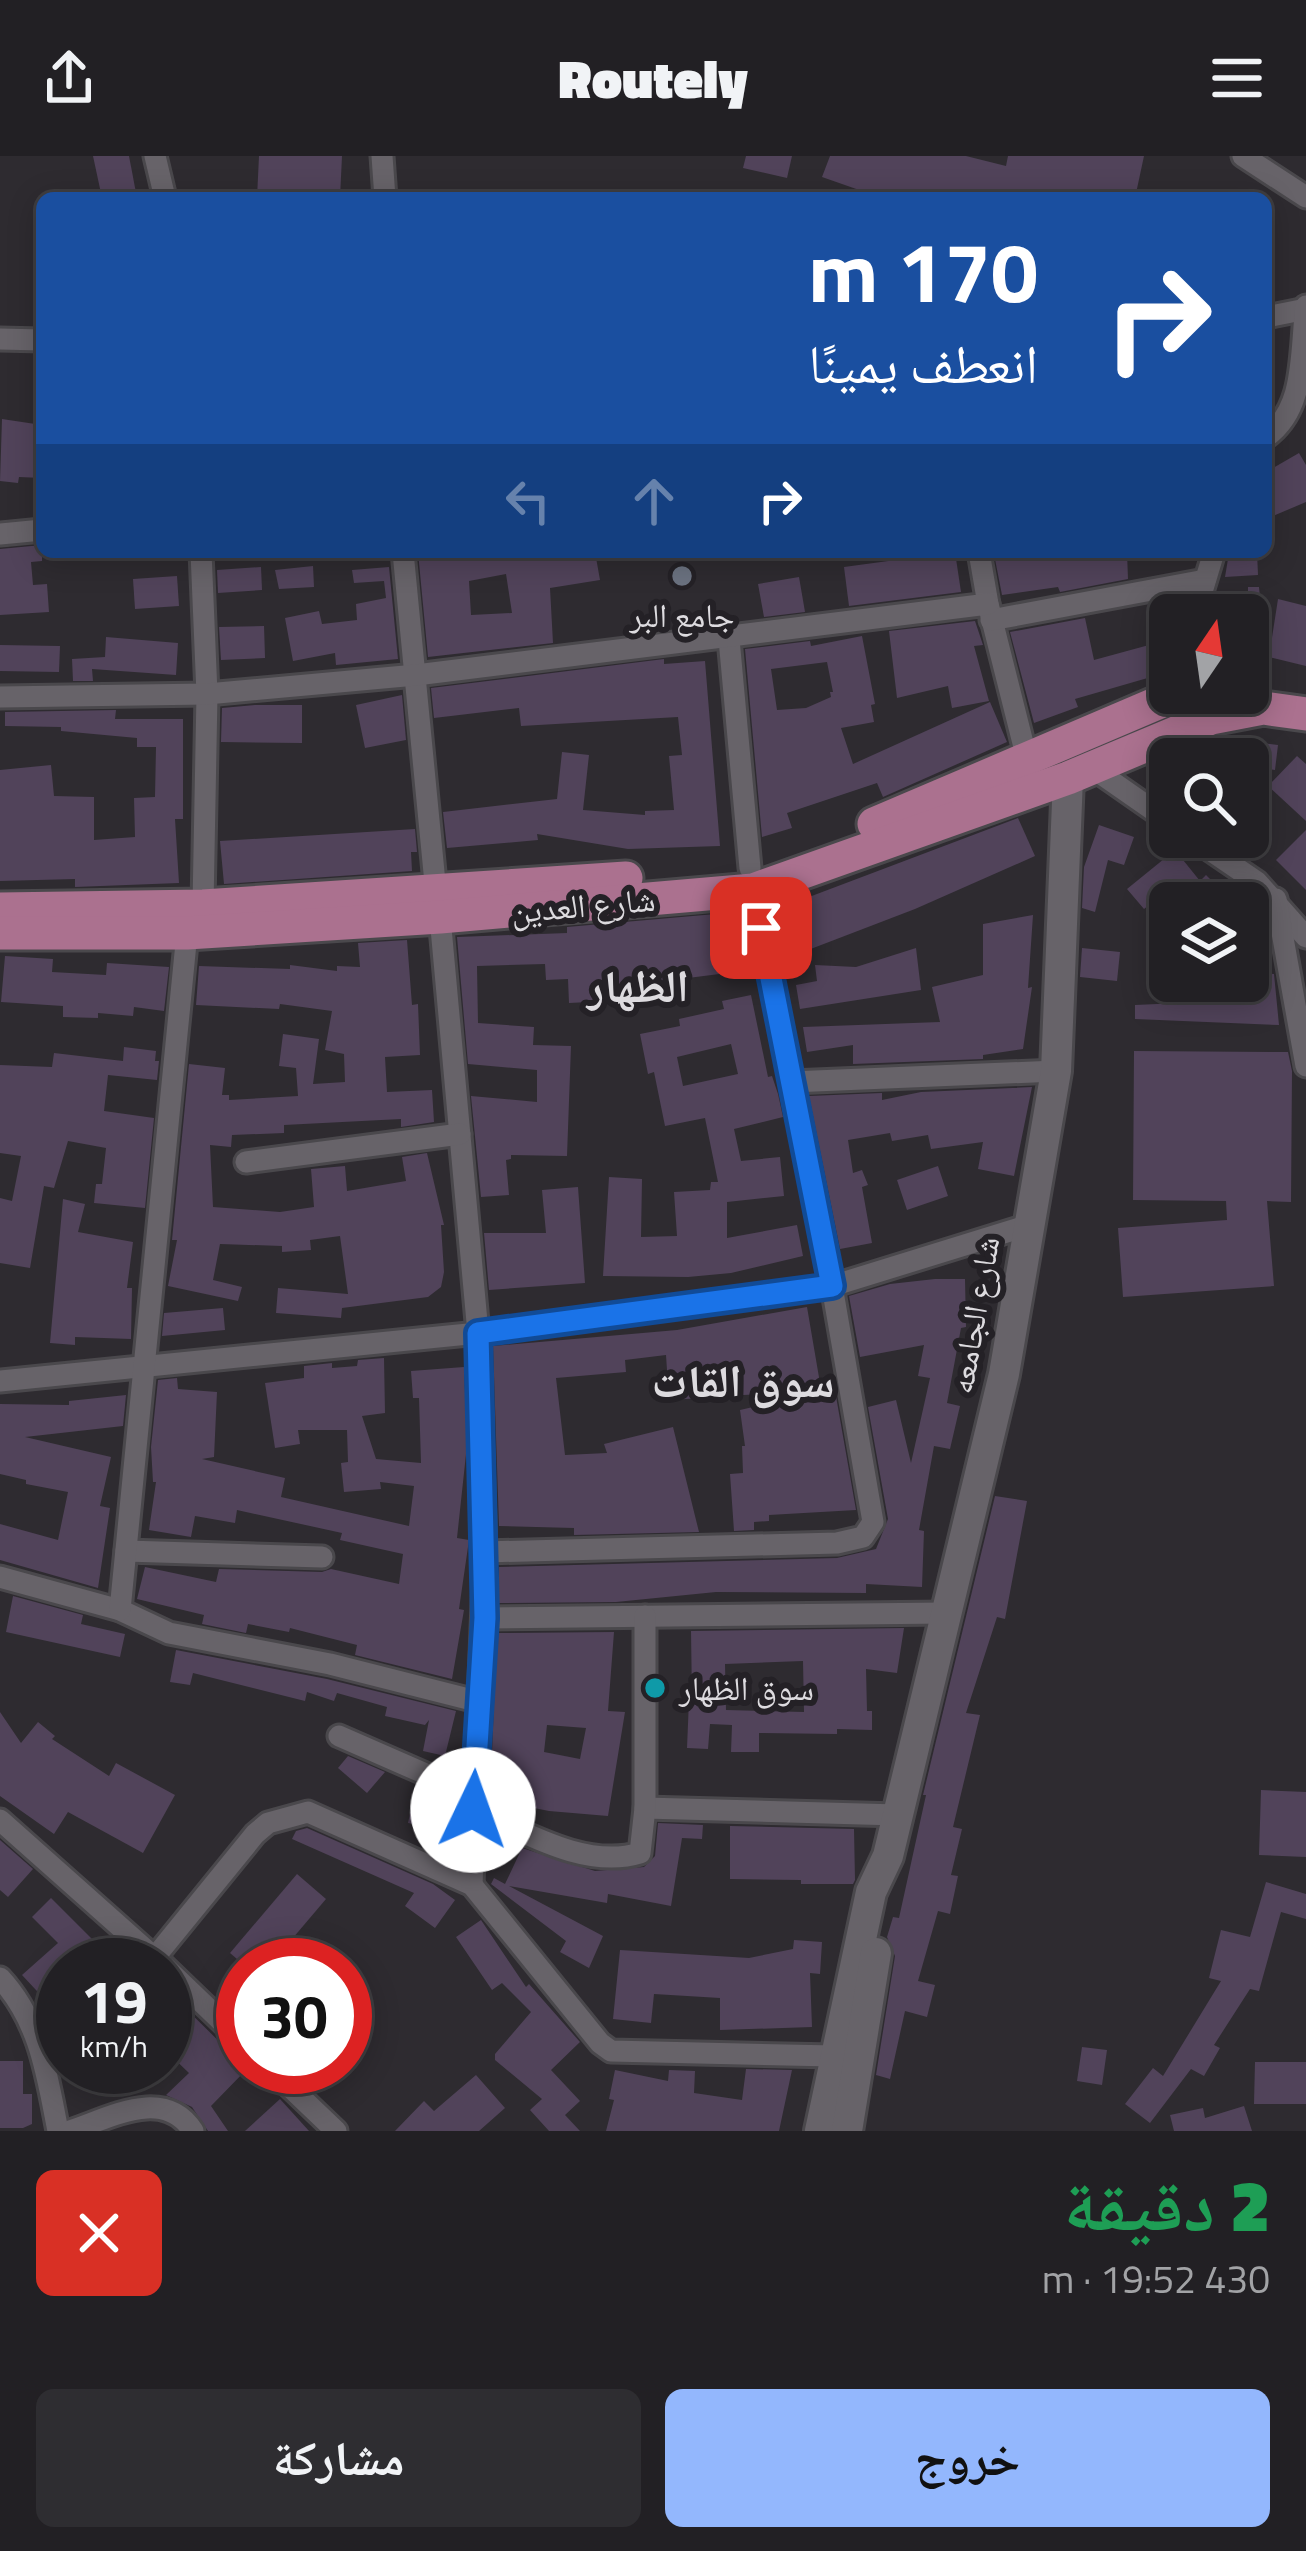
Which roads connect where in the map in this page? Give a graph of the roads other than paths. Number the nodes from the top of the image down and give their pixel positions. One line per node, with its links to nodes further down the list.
1 (155, 156): 4 (street)
2 (382, 156): 5 (street)
3 (1243, 156): 6 (street)
4 (164, 192)
5 (385, 192)
6 (1306, 197)
7 (1306, 308): 8 (street); 11 (street)
8 (1272, 316)
9 (0, 339): 10 (street)
10 (36, 340)
11 (1305, 390): 12 (street)
12 (1272, 433)
13 (36, 531): 14 (street)
14 (0, 534)
15 (201, 558): 24 (street)
16 (404, 558): 23 (street)
17 (980, 558): 21 (street)
18 (1212, 558): 19 (street)
19 (1205, 580): 20 (street); 21 (street)
20 (1201, 594)
21 (990, 612): 22 (street); 29 (street)
22 (728, 639): 23 (street); 33 (street)
23 (416, 675): 24 (street); 35 (street)
24 (207, 694): 25 (street); 37 (street)
25 (0, 697)
26 (1269, 699): 28 (main road, شارع العدين)
27 (1149, 707): 29 (main road, شارع العدين)
28 (1301, 712): 30 (main road, شارع العدين)
29 (1027, 759): 33 (main road, شارع العدين)
30 (1080, 772): 31 (street); 33 (main road, شارع العدين); 41 (street, شارع الجامعه)
31 (1149, 810)
32 (1220, 858): 34 (street)
33 (752, 879): 35 (main road, شارع العدين); 42 (street)
34 (1276, 899): 39 (street); 40 (street)
35 (438, 905): 37 (main road, شارع العدين); 43 (street)
36 (0, 909): 37 (main road, شارع العدين)
37 (195, 920): 38 (main road, شارع العدين); 48 (street)
38 (0, 933)
39 (1306, 937)
40 (1306, 1066)
41 (1056, 1071): 42 (street); 45 (street, شارع الجامعه)
42 (791, 1082): 46 (street)
43 (460, 1134): 44 (street); 47 (street)
44 (246, 1162)
45 (1026, 1226): 46 (street); 55 (street, شارع الجامعه)
46 (832, 1286): 47 (street); 51 (street)
47 (478, 1333): 48 (street); 51 (street)
48 (142, 1365): 49 (street); 50 (street)
49 (0, 1381)
50 (126, 1551): 52 (street); 54 (street)
51 (485, 1552): 57 (street)
52 (322, 1557)
53 (0, 1577): 54 (street)
54 (120, 1610): 58 (street)
55 (946, 1613): 56 (street); 63 (street, شارع الجامعه)
56 (645, 1616): 57 (street); 61 (street)
57 (485, 1618): 58 (street)
58 (480, 1702): 60 (street)
59 (339, 1736): 60 (street)
60 (475, 1785): 62 (street)
61 (645, 1808): 62 (street); 63 (street)
62 (473, 1810): 66 (street)
63 (898, 1815): 65 (street, شارع الجامعه)
64 (0, 1820): 67 (street)
65 (888, 1856): 72 (street, شارع الجامعه); 79 (street, شارع الجامعه)
66 (472, 1885): 68 (street); 72 (street)
67 (133, 1938)
68 (179, 1938)
69 (0, 1978): 74 (street)
70 (192, 1993): 71 (street)
71 (216, 2016)
72 (834, 2056): 78 (street, شارع الجامعه)
73 (297, 2094): 77 (street)
74 (58, 2131)
75 (70, 2131): 76 (street)
76 (193, 2131)
77 (336, 2131)
78 (820, 2131)
79 (847, 2131)

